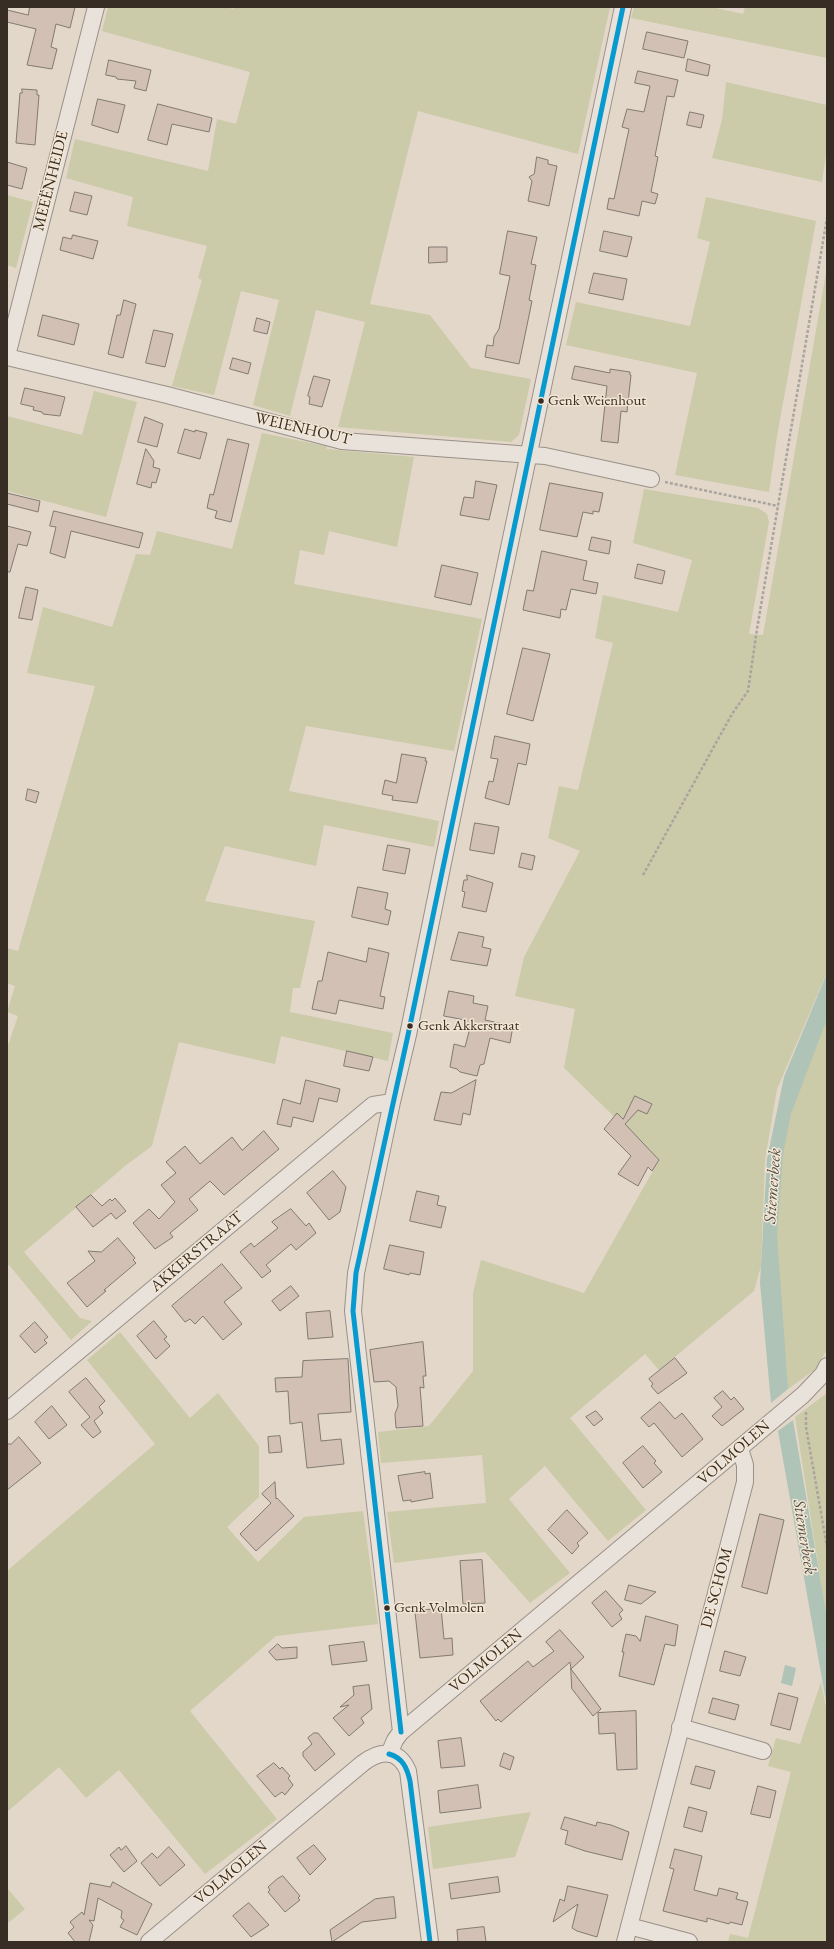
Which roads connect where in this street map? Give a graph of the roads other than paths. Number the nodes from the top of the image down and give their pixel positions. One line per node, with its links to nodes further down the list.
1 (96, 7): 3 (street, MEEËNHEIDE)
2 (623, 7): 4 (street)
3 (7, 356): 4 (street, WEIENHOUT)
4 (530, 455): 5 (street, WEIENHOUT); 6 (street)
5 (651, 479)
6 (392, 1102): 8 (street, AKKERSTRAAT); 11 (street)
7 (825, 1370): 9 (street, VOLMOLEN)
8 (7, 1410)
9 (740, 1449): 10 (street, DE SCHOM); 11 (street, VOLMOLEN)
10 (680, 1727): 12 (street); 14 (street, DE SCHOM)
11 (401, 1732): 13 (street, VOLMOLEN)
12 (763, 1751)
13 (389, 1754): 15 (street, VOLMOLEN); 16 (street)
14 (629, 1926): 17 (street, DE SCHOM); 18 (street)
15 (149, 1942)
16 (430, 1942)
17 (625, 1942)
18 (689, 1942)

